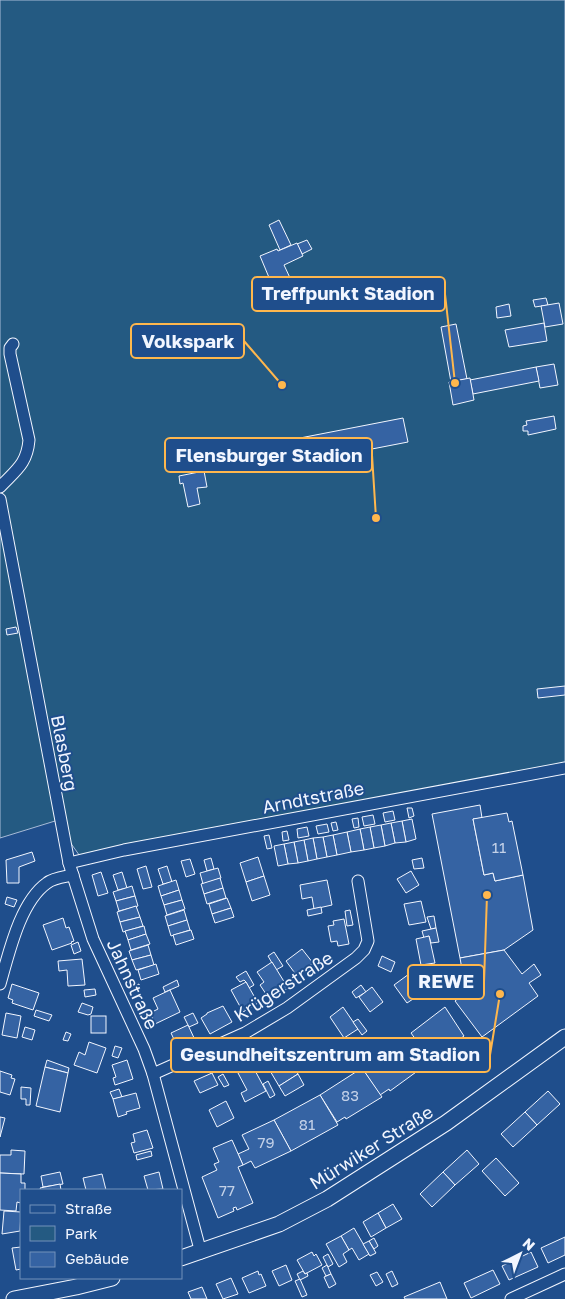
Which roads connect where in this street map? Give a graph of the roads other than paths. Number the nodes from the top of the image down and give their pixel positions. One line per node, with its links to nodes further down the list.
1 (13, 344): 2 (street)
2 (0, 487)
3 (0, 499): 5 (street, Blasberg)
4 (565, 768): 5 (street, Arndtstraße)
5 (69, 863): 6 (street, Blasberg)
6 (72, 875): 8 (street); 10 (street, Jahnstraße)
7 (358, 880): 10 (street, Krügerstraße)
8 (0, 984)
9 (565, 1037): 11 (main road, Mürwiker Straße)
10 (153, 1074): 11 (street, Jahnstraße)
11 (201, 1253): 12 (main road, Mürwiker Straße)
12 (182, 1258)
13 (565, 1274): 16 (street)
14 (108, 1279): 15 (main road)
15 (14, 1299)
16 (511, 1299)

